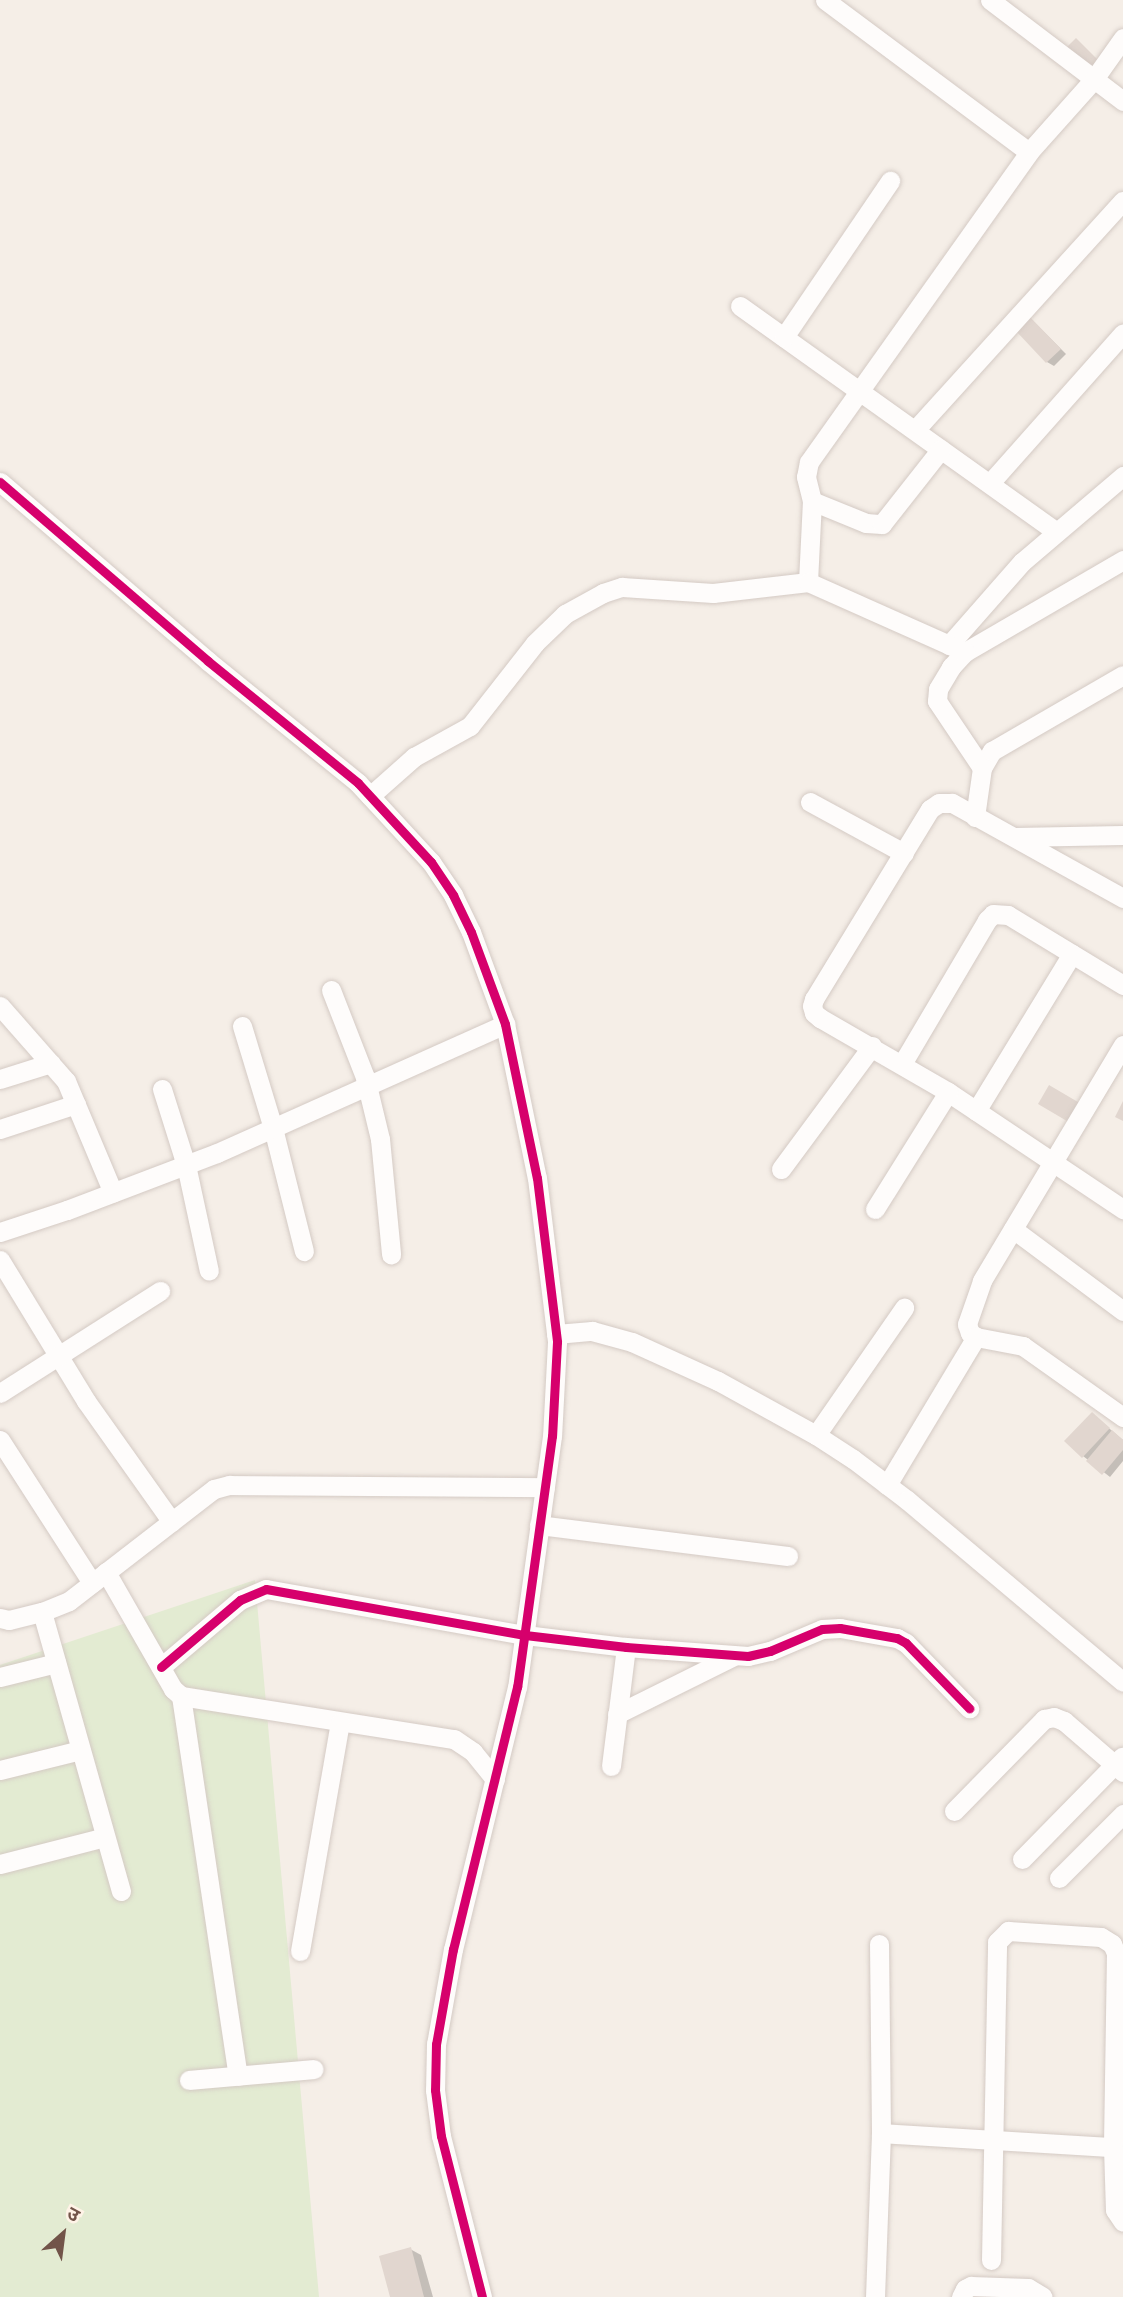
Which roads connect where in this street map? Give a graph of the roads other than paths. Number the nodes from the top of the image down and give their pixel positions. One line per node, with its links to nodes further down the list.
1 (825, 0): 6 (street)
2 (990, 0): 4 (street)
3 (1123, 38): 4 (street)
4 (1094, 79): 5 (street); 6 (street)
5 (1123, 101)
6 (1029, 152): 12 (street)
7 (890, 181): 11 (street)
8 (1123, 201): 13 (street)
9 (740, 306): 11 (street)
10 (1123, 333): 17 (street)
11 (784, 337): 12 (street)
12 (860, 391): 13 (street); 18 (street)
13 (915, 430): 14 (street)
14 (941, 449): 17 (street); 18 (street)
15 (1123, 476): 19 (street)
16 (0, 482): 25 (street)
17 (990, 483): 19 (street)
18 (812, 501): 21 (street)
19 (1056, 532): 22 (street)
20 (1123, 560): 22 (street)
21 (808, 582): 22 (street); 25 (street)
22 (957, 648): 24 (street)
23 (1123, 675): 24 (street)
24 (982, 768): 27 (street)
25 (370, 796): 36 (street)
26 (810, 802): 30 (street)
27 (975, 817): 29 (street); 30 (street)
28 (1123, 835): 29 (street)
29 (1014, 837): 31 (street)
30 (904, 853): 39 (street)
31 (1123, 898)
32 (1072, 954): 33 (street); 41 (street); 47 (street)
33 (1123, 985)
34 (331, 990): 43 (street)
35 (0, 1006): 40 (street)
36 (505, 1024): 43 (street); 65 (street)
37 (243, 1026): 48 (street)
38 (1123, 1045): 50 (street)
39 (872, 1046): 41 (street); 52 (street)
40 (51, 1063): 42 (street); 46 (street)
41 (902, 1064): 45 (street)
42 (0, 1079)
43 (368, 1087): 48 (street); 59 (street)
44 (162, 1089): 51 (street)
45 (948, 1092): 47 (street); 54 (street)
46 (76, 1104): 49 (street); 53 (street)
47 (976, 1111): 50 (street)
48 (273, 1128): 51 (street); 58 (street)
49 (0, 1129)
50 (1053, 1162): 55 (street); 56 (street)
51 (186, 1165): 53 (street); 61 (street)
52 (781, 1169)
53 (113, 1193): 57 (street)
54 (875, 1209)
55 (1123, 1209)
56 (1013, 1229): 64 (street); 66 (street)
57 (0, 1232)
58 (304, 1251)
59 (391, 1254)
60 (0, 1260): 67 (street)
61 (209, 1271)
62 (160, 1291): 67 (street)
63 (904, 1308): 70 (street)
64 (1123, 1311)
65 (556, 1334): 70 (street); 73 (street)
66 (976, 1337): 69 (street); 72 (street)
67 (58, 1355): 68 (street); 74 (street)
68 (0, 1394)
69 (1123, 1417)
70 (816, 1435): 72 (street)
71 (0, 1440): 77 (street)
72 (887, 1485): 86 (street)
73 (545, 1487): 74 (street); 75 (street)
74 (172, 1521): 77 (street)
75 (540, 1525): 76 (street); 80 (street)
76 (788, 1556)
77 (99, 1578): 78 (street); 84 (street)
78 (42, 1612): 79 (street); 83 (street)
79 (0, 1618)
80 (526, 1634): 81 (street); 84 (street); 95 (street)
81 (626, 1647): 82 (street); 89 (street)
82 (735, 1655): 88 (street); 89 (street)
83 (56, 1663): 85 (street); 91 (street)
84 (161, 1667): 87 (street)
85 (0, 1677)
86 (1123, 1682)
87 (181, 1696): 90 (street); 106 (street)
88 (969, 1708)
89 (617, 1714): 93 (street)
90 (340, 1722): 95 (street); 104 (street)
91 (81, 1750): 94 (street); 98 (street)
92 (1120, 1764): 96 (street); 99 (street)
93 (611, 1766)
94 (0, 1770)
95 (495, 1779): 113 (street)
96 (954, 1811)
97 (1123, 1814): 101 (street)
98 (105, 1837): 100 (street); 102 (street)
99 (1023, 1858)
100 (0, 1864)
101 (1059, 1878)
102 (121, 1891)
103 (879, 1944): 108 (street)
104 (300, 1951)
105 (314, 2069): 106 (street)
106 (238, 2076): 107 (street)
107 (189, 2080)
108 (881, 2133): 109 (street); 114 (street)
109 (995, 2140): 110 (street); 110 (street); 112 (street)
110 (1113, 2147): 111 (street)
111 (1123, 2222)
112 (991, 2260)
113 (482, 2297)
114 (875, 2297)
115 (961, 2297): 116 (street)
116 (1042, 2297)

